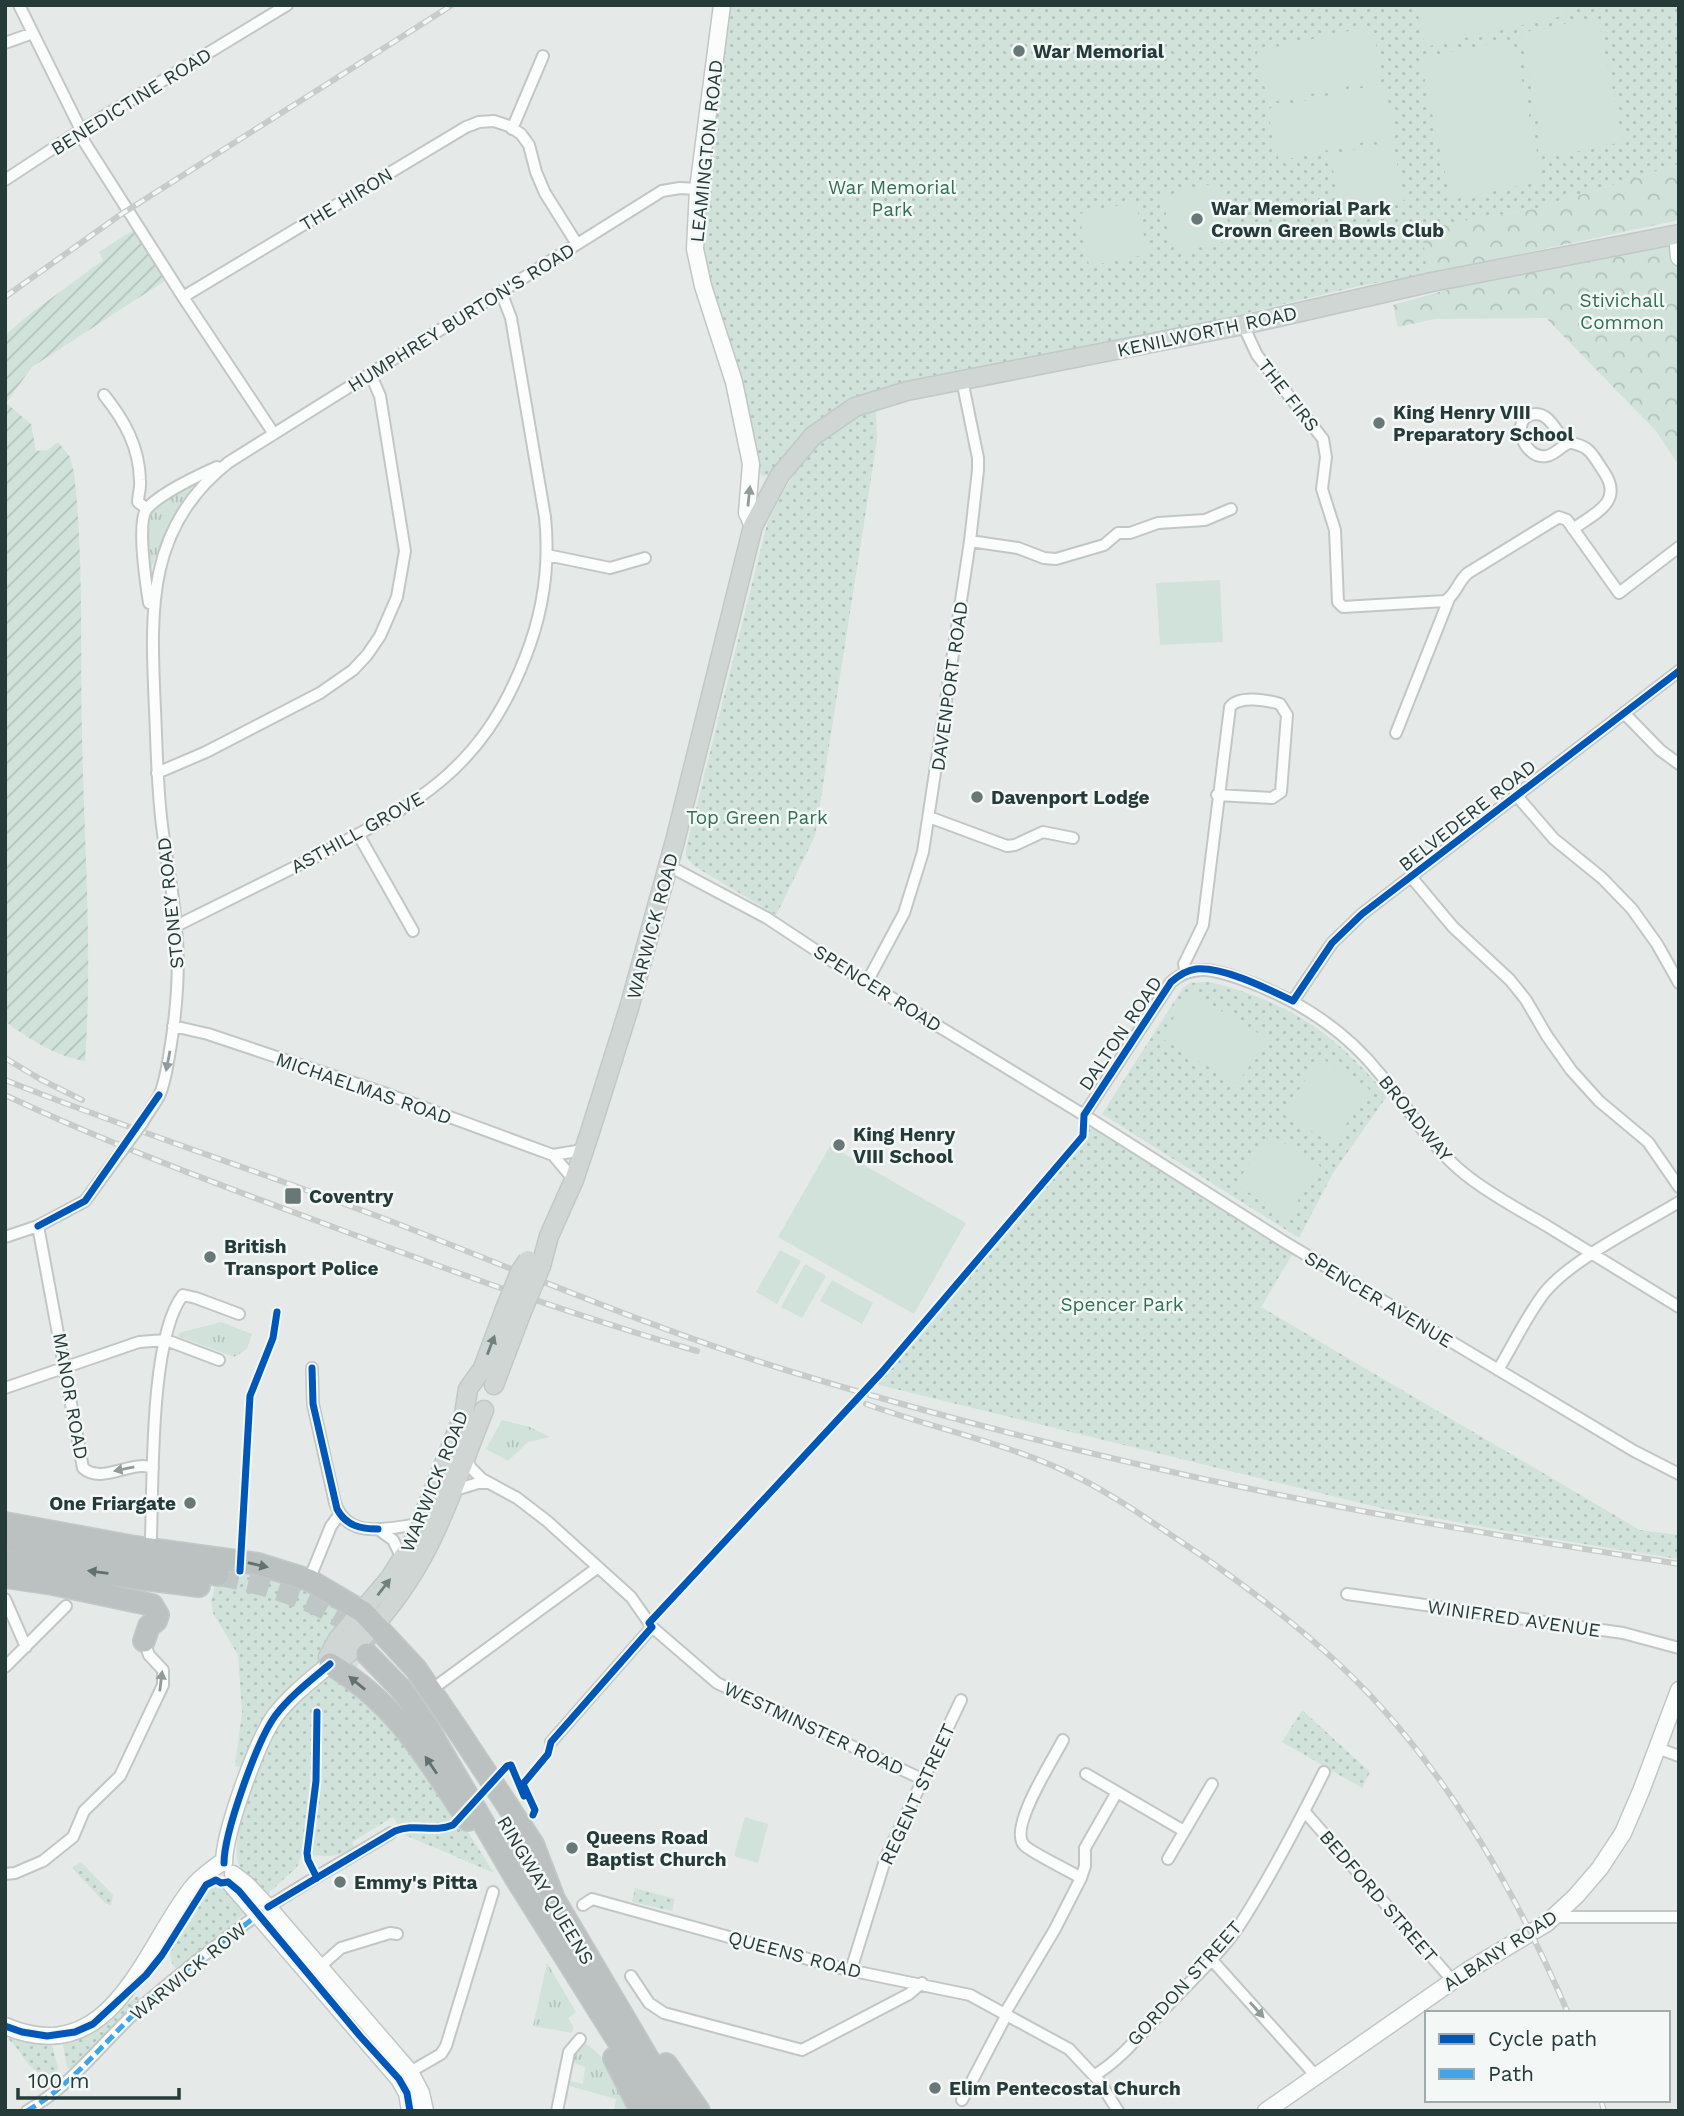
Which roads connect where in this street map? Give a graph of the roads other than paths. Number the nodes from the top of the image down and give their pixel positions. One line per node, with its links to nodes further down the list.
1 (19, 5): 6 (street)
2 (270, 5): 5 (street, BENEDICTINE ROAD)
3 (287, 5): 5 (street, BENEDICTINE ROAD)
4 (722, 5): 12 (main road, LEAMINGTON ROAD)
5 (257, 23): 10 (street, BENEDICTINE ROAD)
6 (33, 33): 7 (street); 10 (street)
7 (5, 43)
8 (542, 57): 9 (street)
9 (512, 129): 14 (street); 17 (street, THE HIRON)
10 (80, 131): 11 (street, BENEDICTINE ROAD); 17 (street)
11 (5, 180)
12 (698, 189): 14 (street, HUMPHREY BURTON'S ROAD); 25 (main road, LEAMINGTON ROAD)
13 (1678, 234): 15 (main road); 18 (main road, KENILWORTH ROAD)
14 (577, 244): 16 (street, HUMPHREY BURTON'S ROAD)
15 (1679, 257)
16 (501, 292): 19 (street, HUMPHREY BURTON'S ROAD); 34 (street, ASTHILL GROVE)
17 (183, 297): 22 (street)
18 (1243, 325): 20 (main road, KENILWORTH ROAD); 36 (street, THE FIRS)
19 (370, 373): 22 (street, HUMPHREY BURTON'S ROAD); 42 (street)
20 (962, 380): 26 (main road, KENILWORTH ROAD); 32 (street, DAVENPORT ROAD)
21 (104, 396): 27 (street, STONEY ROAD)
22 (274, 434): 24 (street, HUMPHREY BURTON'S ROAD)
23 (1569, 443): 23 (street); 31 (street)
24 (229, 462): 27 (street, HUMPHREY BURTON'S ROAD); 29 (street, HUMPHREY BURTON'S ROAD)
25 (751, 464): 26 (main road); 30 (main road, LEAMINGTON ROAD, one-way to 25)
26 (767, 484): 30 (main road, WARWICK ROAD)
27 (147, 509): 37 (street, STONEY ROAD)
28 (1231, 509): 32 (street)
29 (180, 519): 37 (street, STONEY ROAD)
30 (753, 526): 48 (main road, WARWICK ROAD)
31 (1573, 528): 33 (street); 36 (street)
32 (970, 541): 45 (street, DAVENPORT ROAD)
33 (1679, 547)
34 (547, 555): 35 (street); 46 (street, ASTHILL GROVE)
35 (645, 558)
36 (1449, 599): 40 (street)
37 (152, 618): 42 (street, STONEY ROAD)
38 (1679, 671): 39 (street, BELVEDERE ROAD)
39 (1625, 714): 41 (street); 44 (street, BELVEDERE ROAD)
40 (1396, 733)
41 (1679, 764)
42 (157, 773): 50 (street, STONEY ROAD)
43 (1217, 795): 43 (street); 52 (street)
44 (1517, 796): 49 (street, BELVEDERE ROAD); 54 (street)
45 (929, 817): 47 (street); 53 (street, DAVENPORT ROAD)
46 (358, 834): 50 (street, ASTHILL GROVE); 51 (street)
47 (1073, 838)
48 (669, 866): 53 (street, SPENCER ROAD); 58 (main road, WARWICK ROAD)
49 (1412, 877): 55 (street, BELVEDERE ROAD); 61 (street)
50 (176, 926): 56 (street, STONEY ROAD)
51 (413, 931)
52 (1186, 972): 55 (street, BROADWAY); 57 (street, DALTON ROAD)
53 (867, 982): 57 (street, SPENCER ROAD)
54 (1679, 983)
55 (1293, 1001): 65 (street, BROADWAY)
56 (173, 1026): 59 (street, MICHAELMAS ROAD); 63 (street, STONEY ROAD, one-way to 63, bridge)
57 (1084, 1115): 73 (street, SPENCER AVENUE)
58 (583, 1150): 59 (street, MICHAELMAS ROAD); 60 (main road, WARWICK ROAD)
59 (553, 1155): 60 (street, MICHAELMAS ROAD)
60 (574, 1180): 67 (main road, WARWICK ROAD, bridge)
61 (1679, 1187)
62 (1679, 1202): 65 (street)
63 (38, 1226): 64 (street, STONEY ROAD); 71 (street, MANOR ROAD)
64 (5, 1237)
65 (1592, 1254): 66 (street, BROADWAY); 73 (street)
66 (1679, 1307)
67 (513, 1311): 74 (main road, WARWICK ROAD, one-way to 67); 75 (main road, WARWICK ROAD)
68 (239, 1314): 69 (street)
69 (166, 1340): 70 (street); 71 (street); 80 (street)
70 (219, 1360)
71 (65, 1367): 76 (street); 80 (street, MANOR ROAD, one-way to 71)
72 (312, 1368): 84 (street)
73 (1498, 1370): 81 (street, SPENCER AVENUE)
74 (475, 1380): 75 (main road); 77 (main road, WARWICK ROAD)
75 (494, 1385): 78 (main road, WARWICK ROAD)
76 (5, 1388)
77 (467, 1397): 78 (main road, WARWICK ROAD); 87 (main road, WARWICK ROAD)
78 (484, 1410): 79 (main road, WARWICK ROAD)
79 (465, 1457): 82 (street, WESTMINSTER ROAD); 83 (main road, WARWICK ROAD)
80 (153, 1468): 90 (street)
81 (1679, 1474)
82 (489, 1483): 83 (street); 93 (street, WESTMINSTER ROAD)
83 (452, 1491): 85 (main road, WARWICK ROAD)
84 (340, 1514): 88 (street); 95 (street)
85 (442, 1521): 87 (street); 100 (main road, WARWICK ROAD)
86 (5, 1523): 90 (highway)
87 (419, 1524): 88 (street); 91 (main road, WARWICK ROAD)
88 (378, 1529): 91 (street)
89 (5, 1538): 92 (highway, one-way to 92)
90 (151, 1545): 95 (highway, one-way to 95)
91 (402, 1560): 100 (main road, WARWICK ROAD, one-way to 91)
92 (5, 1561)
93 (597, 1568): 99 (street, WESTMINSTER ROAD); 106 (street)
94 (5, 1577): 101 (highway)
95 (309, 1580): 100 (highway)
96 (1347, 1594): 103 (street, WINIFRED AVENUE)
97 (5, 1599): 102 (street)
98 (66, 1606): 102 (street)
99 (652, 1628): 110 (street); 115 (street, WESTMINSTER ROAD)
100 (370, 1634): 104 (main road, WARWICK ROAD); 106 (highway); 122 (highway, RINGWAY QUEENS); 127 (highway, RINGWAY QUEENS)
101 (144, 1641): 124 (street, one-way to 101)
102 (26, 1647): 105 (street)
103 (1679, 1648)
104 (330, 1664): 122 (highway, one-way to 104); 123 (main road, WARWICK ROAD)
105 (5, 1667)
106 (431, 1690): 127 (highway)
107 (1679, 1690): 111 (main road, ALBANY ROAD)
108 (961, 1700): 115 (street, REGENT STREET)
109 (1063, 1740): 125 (street)
110 (551, 1742)
111 (1657, 1748): 112 (street); 130 (main road, ALBANY ROAD)
112 (1679, 1756)
113 (1324, 1772): 118 (street, GORDON STREET)
114 (1086, 1774): 117 (street)
115 (922, 1779): 134 (street, REGENT STREET)
116 (1212, 1784): 119 (street)
117 (1117, 1792): 119 (street); 125 (street)
118 (1304, 1811): 133 (street, GORDON STREET); 137 (street, BEDFORD STREET)
119 (1184, 1832): 121 (street)
120 (391, 1833): 128 (street, WARWICK ROW)
121 (1168, 1859)
122 (512, 1872): 129 (highway, RINGWAY QUEENS)
123 (224, 1873): 128 (main road); 140 (main road)
124 (5, 1874)
125 (1082, 1878): 139 (street)
126 (493, 1892): 144 (street)
127 (566, 1905): 134 (street, QUEENS ROAD); 142 (highway, RINGWAY QUEENS); 147 (highway)
128 (263, 1911): 135 (main road); 148 (street, WARWICK ROW)
129 (538, 1914): 142 (highway, RINGWAY QUEENS); 152 (highway)
130 (1555, 1917): 131 (street); 137 (main road, ALBANY ROAD)
131 (1679, 1917)
132 (397, 1934): 135 (street)
133 (1211, 1959): 143 (street, GORDON STREET); 145 (street, one-way to 145)
134 (851, 1970): 138 (street, QUEENS ROAD)
135 (314, 1971): 144 (main road)
136 (631, 1976): 138 (street)
137 (1453, 1981): 145 (main road, ALBANY ROAD)
138 (922, 1983): 139 (street, QUEENS ROAD)
139 (1006, 2013): 143 (street, QUEENS ROAD); 146 (street)
140 (5, 2026)
141 (580, 2039): 151 (street)
142 (633, 2048): 147 (highway, RINGWAY QUEENS); 153 (highway, RINGWAY QUEENS)
143 (1095, 2075): 156 (street, QUEENS ROAD)
144 (404, 2076): 149 (main road); 150 (main road)
145 (1316, 2076): 157 (main road, ALBANY ROAD)
146 (962, 2100)
147 (682, 2101): 154 (highway); 155 (highway)
148 (27, 2111)
149 (410, 2111)
150 (425, 2111)
151 (557, 2111)
152 (641, 2111)
153 (662, 2111)
154 (699, 2111)
155 (714, 2111)
156 (1118, 2111)
157 (1266, 2111)

